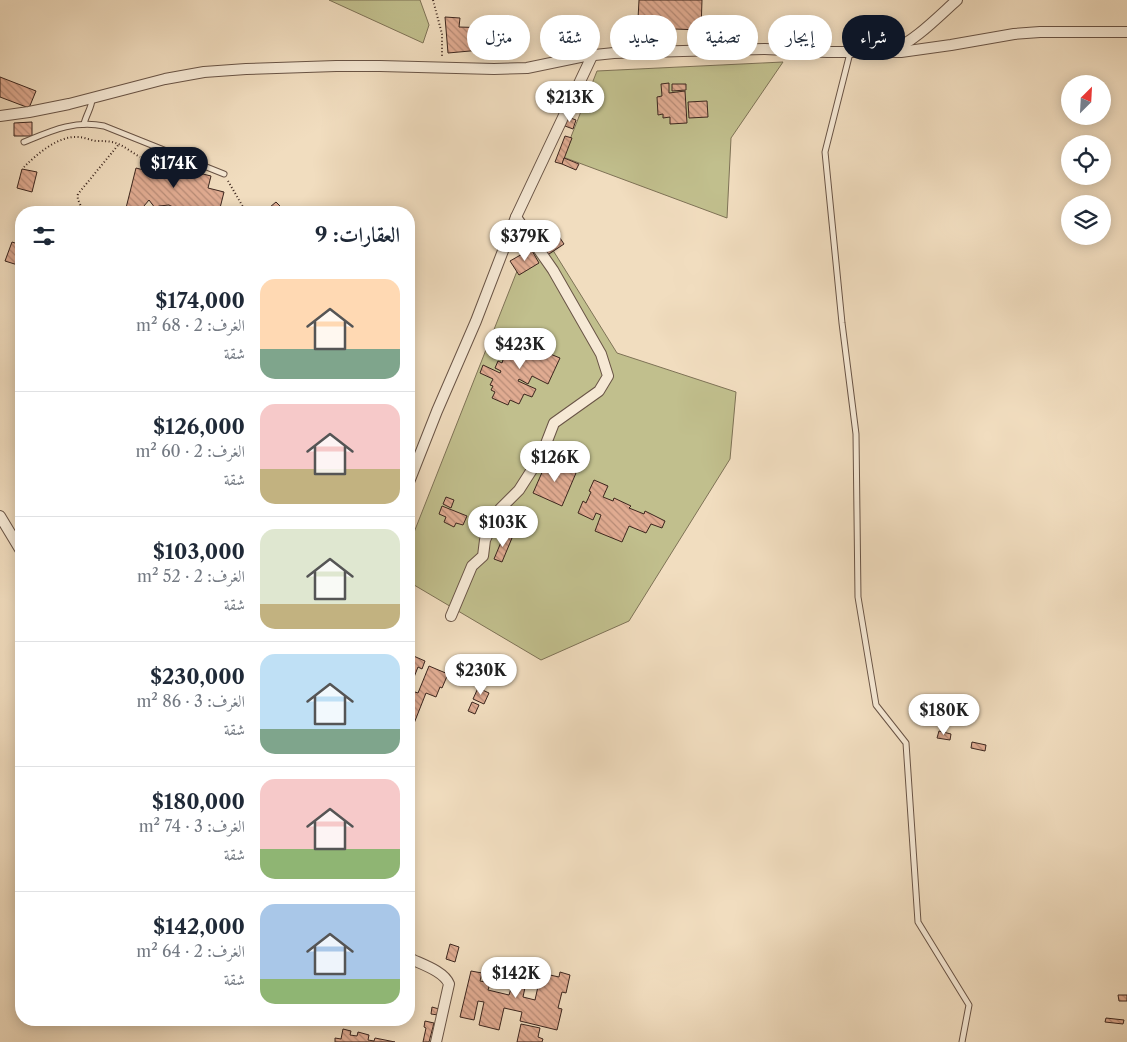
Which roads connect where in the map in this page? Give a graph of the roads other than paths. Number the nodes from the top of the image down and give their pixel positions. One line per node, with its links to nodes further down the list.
1 (957, 0): 3 (street)
2 (1127, 32): 4 (street)
3 (905, 44)
4 (905, 51)
5 (842, 52): 6 (street)
6 (600, 55)
7 (570, 60): 10 (street)
8 (590, 60): 15 (street)
9 (848, 60): 22 (lane)
10 (92, 98): 11 (street); 12 (lane)
11 (0, 116)
12 (84, 124): 13 (lane); 14 (lane)
13 (24, 142)
14 (224, 174)
15 (516, 217): 16 (street); 19 (street)
16 (415, 467)
17 (0, 516): 18 (street)
18 (15, 541)
19 (451, 616)
20 (415, 961): 21 (street)
21 (436, 1042)
22 (962, 1042)

